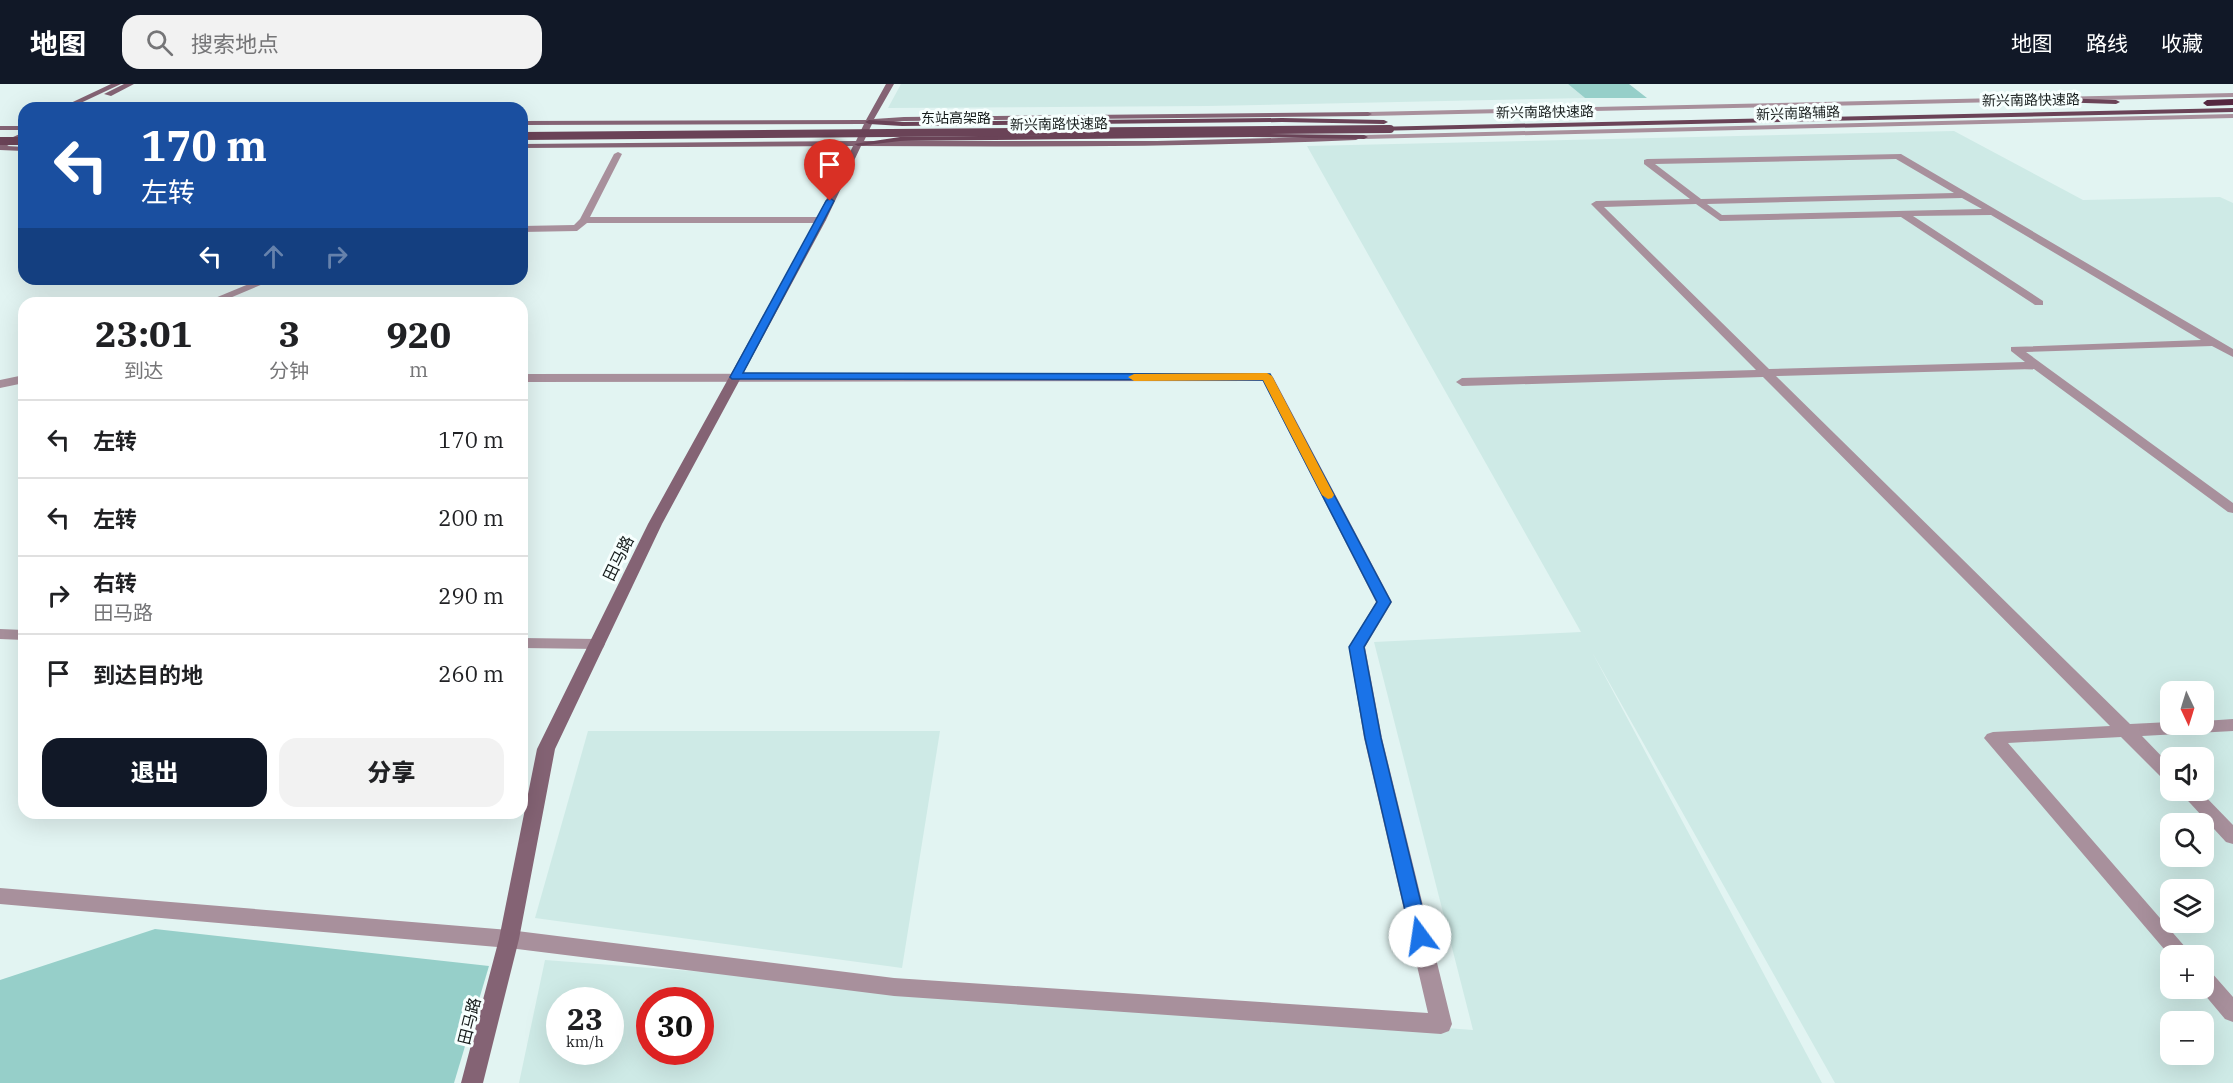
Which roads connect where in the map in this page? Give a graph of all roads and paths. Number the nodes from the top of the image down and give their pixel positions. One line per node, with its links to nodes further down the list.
1 (117, 84): 7 (main road)
2 (130, 84): 8 (main road)
3 (890, 84): 21 (main road, 田马路)
4 (2233, 95): 5 (street, 新兴南路辅路)
5 (2057, 100): 9 (main road); 12 (street, 新兴南路辅路)
6 (2233, 101): 9 (main road); 10 (highway, 新兴南路快速路)
7 (77, 102)
8 (91, 102)
9 (2123, 102): 11 (main road)
10 (2207, 103): 11 (main road, 新兴南路快速路)
11 (2181, 104): 16 (main road, 新兴南路快速路)
12 (1817, 106): 15 (street, 新兴南路辅路); 16 (main road)
13 (2230, 109): 14 (main road, 新兴南路快速路)
14 (2153, 111): 18 (main road); 20 (main road, 新兴南路快速路)
15 (1368, 114): 19 (main road); 21 (main road)
16 (1758, 114): 22 (main road, 新兴南路快速路)
17 (2233, 116): 18 (street, 新兴南路辅路)
18 (2090, 119): 24 (street, 新兴南路辅路)
19 (1282, 120): 21 (main road, 新兴南路快速路); 22 (main road, 新兴南路快速路)
20 (1771, 120): 24 (main road); 26 (main road, 新兴南路快速路)
21 (868, 122): 23 (main road); 36 (main road, 田马路)
22 (1378, 122): 30 (main road, 东站高架路, bridge)
23 (528, 123)
24 (1857, 125): 34 (street, 新兴南路辅路)
25 (0, 128): 27 (main road)
26 (1390, 129): 31 (main road, 东站高架路, bridge); 33 (main road, 新兴南路快速路)
27 (18, 130)
28 (18, 131): 32 (main road)
29 (18, 133): 37 (main road)
30 (528, 134)
31 (528, 134)
32 (0, 136)
33 (1208, 136): 34 (main road); 36 (main road, 新兴南路快速路)
34 (1364, 137): 36 (main road)
35 (18, 142): 37 (main road, bridge)
36 (858, 144): 38 (main road); 47 (main road, 田马路)
37 (0, 145): 39 (main road)
38 (528, 146)
39 (18, 148)
40 (618, 154): 46 (street)
41 (1963, 195): 42 (street); 43 (street); 44 (street)
42 (1878, 197): 43 (street); 45 (street)
43 (1698, 202): 45 (street); 56 (street)
44 (1991, 212): 45 (street); 53 (street)
45 (1904, 214): 51 (street)
46 (584, 220): 47 (street); 48 (street)
47 (821, 220): 57 (main road, 田马路)
48 (528, 229)
49 (254, 285): 50 (street)
50 (224, 297)
51 (2039, 303)
52 (2233, 342): 53 (street)
53 (2213, 343): 54 (street); 55 (street)
54 (2233, 354)
55 (2037, 365): 56 (street); 62 (street)
56 (1766, 373): 60 (street); 68 (street)
57 (735, 377): 58 (street); 66 (main road, 田马路); 73 (street)
58 (528, 378)
59 (18, 380): 61 (street)
60 (1462, 382)
61 (0, 384)
62 (2233, 509)
63 (0, 634): 64 (street)
64 (18, 634)
65 (528, 643): 66 (street)
66 (597, 644): 73 (main road, 田马路)
67 (2233, 725): 68 (street)
68 (2127, 731): 69 (street); 74 (street)
69 (2160, 764)
70 (2198, 801): 71 (street)
71 (2233, 837)
72 (0, 896): 73 (street)
73 (509, 939): 77 (main road, 田马路)
74 (2173, 945)
75 (2214, 990): 76 (street)
76 (2233, 1012)
77 (472, 1083)

